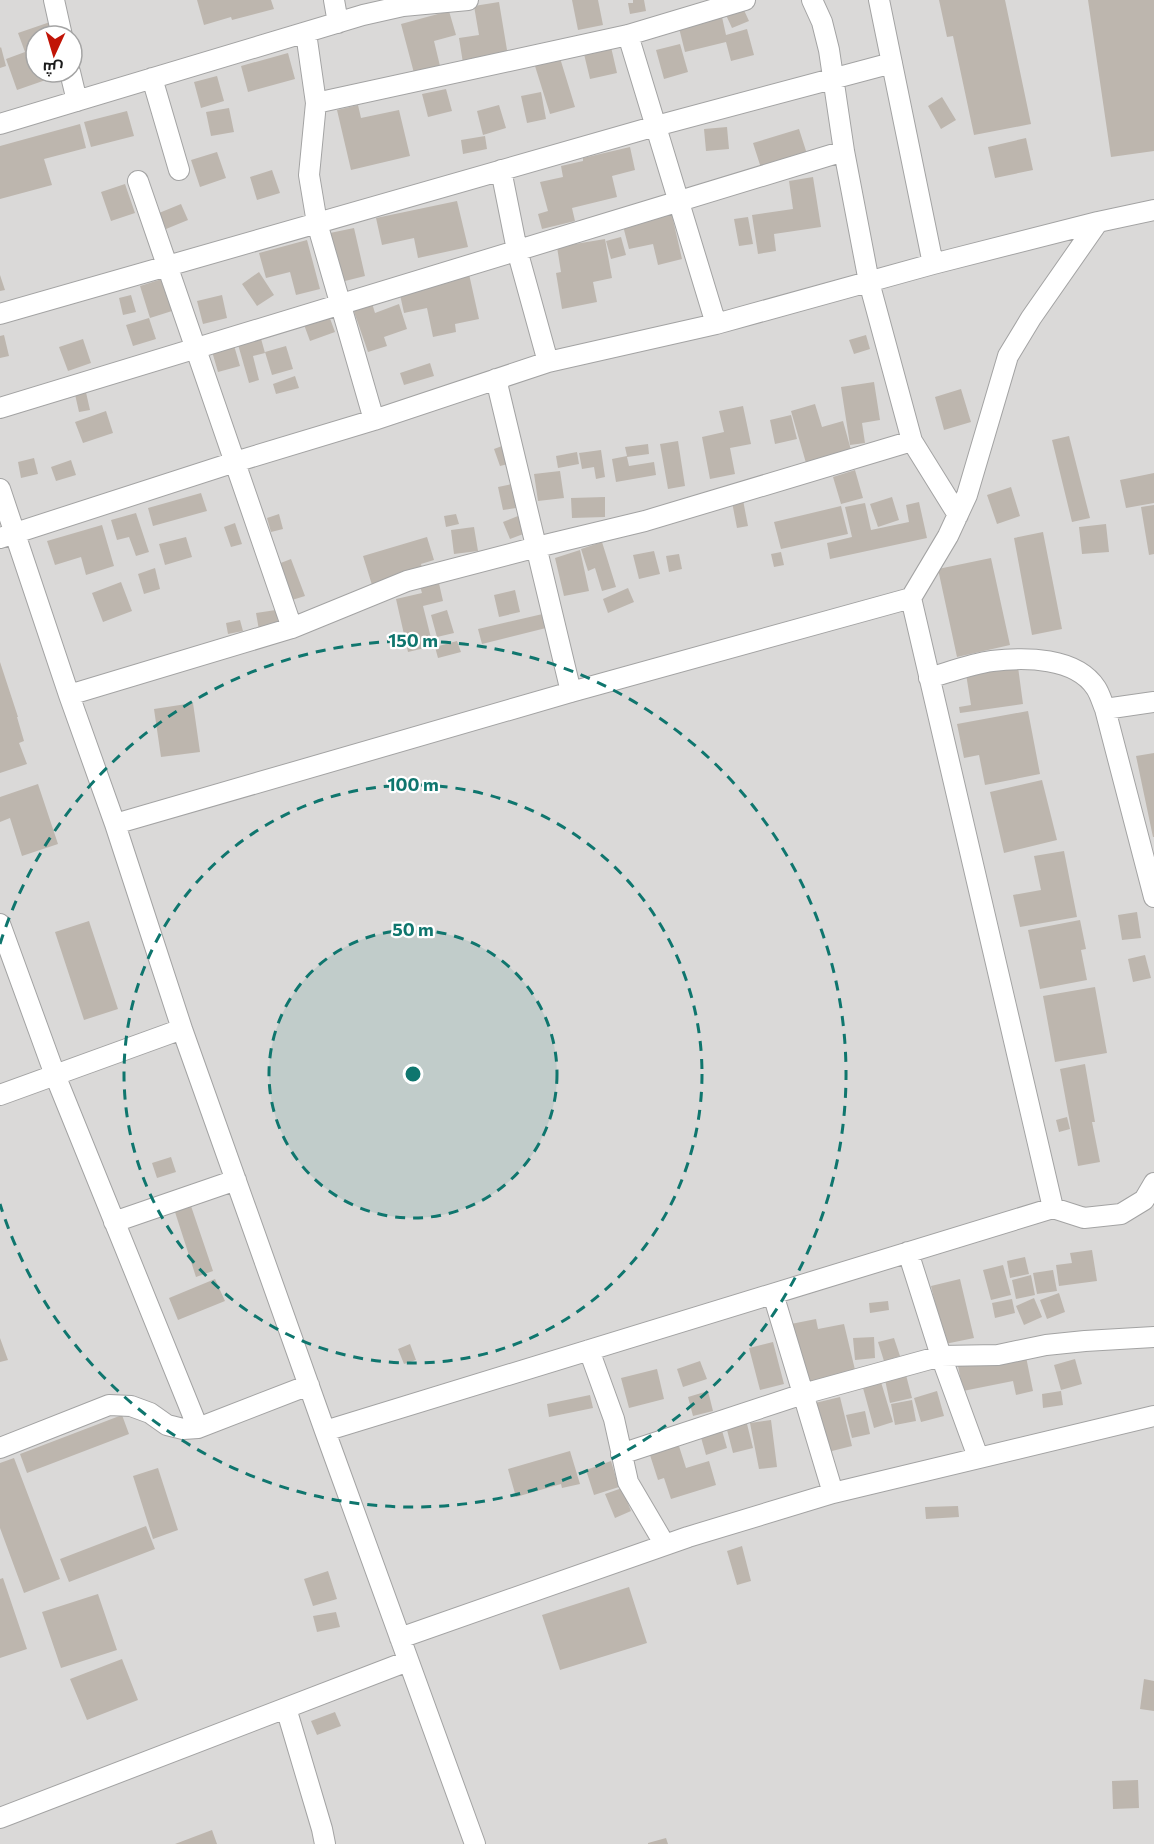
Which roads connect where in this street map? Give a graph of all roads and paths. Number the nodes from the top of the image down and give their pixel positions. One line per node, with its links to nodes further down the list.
1 (54, 0): 8 (street)
2 (334, 0): 7 (street)
3 (468, 0): 7 (street)
4 (745, 0): 10 (street)
5 (812, 0): 13 (street)
6 (879, 0): 11 (street)
7 (338, 23): 9 (street)
8 (59, 24)
9 (306, 33): 12 (street); 16 (street)
10 (628, 35): 16 (street); 18 (street)
11 (892, 63): 13 (street); 28 (street)
12 (152, 78): 15 (street); 20 (street)
13 (835, 80): 18 (street); 19 (street)
14 (73, 84): 15 (street)
15 (77, 101): 17 (street)
16 (316, 103): 26 (street)
17 (0, 124)
18 (656, 126): 21 (street); 23 (street)
19 (844, 151): 23 (street); 30 (street)
20 (179, 170)
21 (501, 170): 26 (street); 27 (street)
22 (138, 181): 29 (street)
23 (680, 201): 27 (street); 33 (street)
24 (1154, 210): 25 (street)
25 (1098, 222): 28 (street); 42 (street)
26 (317, 223): 29 (street); 31 (street)
27 (517, 250): 31 (street); 35 (street)
28 (933, 264): 30 (street)
29 (168, 266): 32 (street); 34 (street)
30 (869, 282): 33 (street); 39 (street)
31 (340, 304): 34 (street); 38 (street)
32 (0, 314)
33 (716, 324): 35 (street)
34 (196, 348): 37 (street); 40 (street)
35 (548, 362): 36 (street)
36 (496, 379): 38 (street); 44 (street)
37 (0, 408)
38 (374, 420): 40 (street)
39 (912, 441): 42 (street); 44 (street)
40 (235, 462): 43 (street); 46 (street)
41 (0, 489): 43 (street)
42 (958, 515): 45 (street)
43 (7, 535): 49 (street)
44 (537, 547): 46 (street); 48 (street)
45 (910, 598): 47 (street); 48 (street)
46 (291, 628): 49 (street)
47 (929, 678): 51 (street); 60 (street)
48 (571, 692): 52 (street)
49 (69, 695): 52 (street)
50 (1154, 702): 51 (street)
51 (1105, 709): 53 (street)
52 (115, 824): 55 (street)
53 (1154, 897)
54 (0, 924): 56 (street)
55 (182, 1029): 56 (street); 58 (street)
56 (55, 1075): 57 (street); 61 (street)
57 (0, 1095)
58 (236, 1180): 61 (street); 67 (street)
59 (1154, 1183): 60 (street)
60 (1053, 1208): 62 (street)
61 (114, 1222): 70 (street)
62 (908, 1252): 63 (street); 66 (street)
63 (773, 1294): 65 (street); 68 (street)
64 (1154, 1337): 66 (street)
65 (589, 1350): 71 (street); 73 (street)
66 (940, 1356): 68 (street); 74 (street)
67 (309, 1385): 70 (street); 71 (street)
68 (803, 1394): 73 (street); 75 (street)
69 (1154, 1416): 74 (street)
70 (198, 1428): 72 (street)
71 (325, 1431): 77 (street)
72 (0, 1448)
73 (621, 1454): 76 (street)
74 (978, 1457): 75 (street)
75 (833, 1492): 76 (street)
76 (665, 1545): 77 (street)
77 (400, 1638): 78 (street)
78 (408, 1660): 79 (street); 82 (street)
79 (286, 1708): 80 (street); 81 (street)
80 (0, 1818)
81 (325, 1844)
82 (475, 1844)

